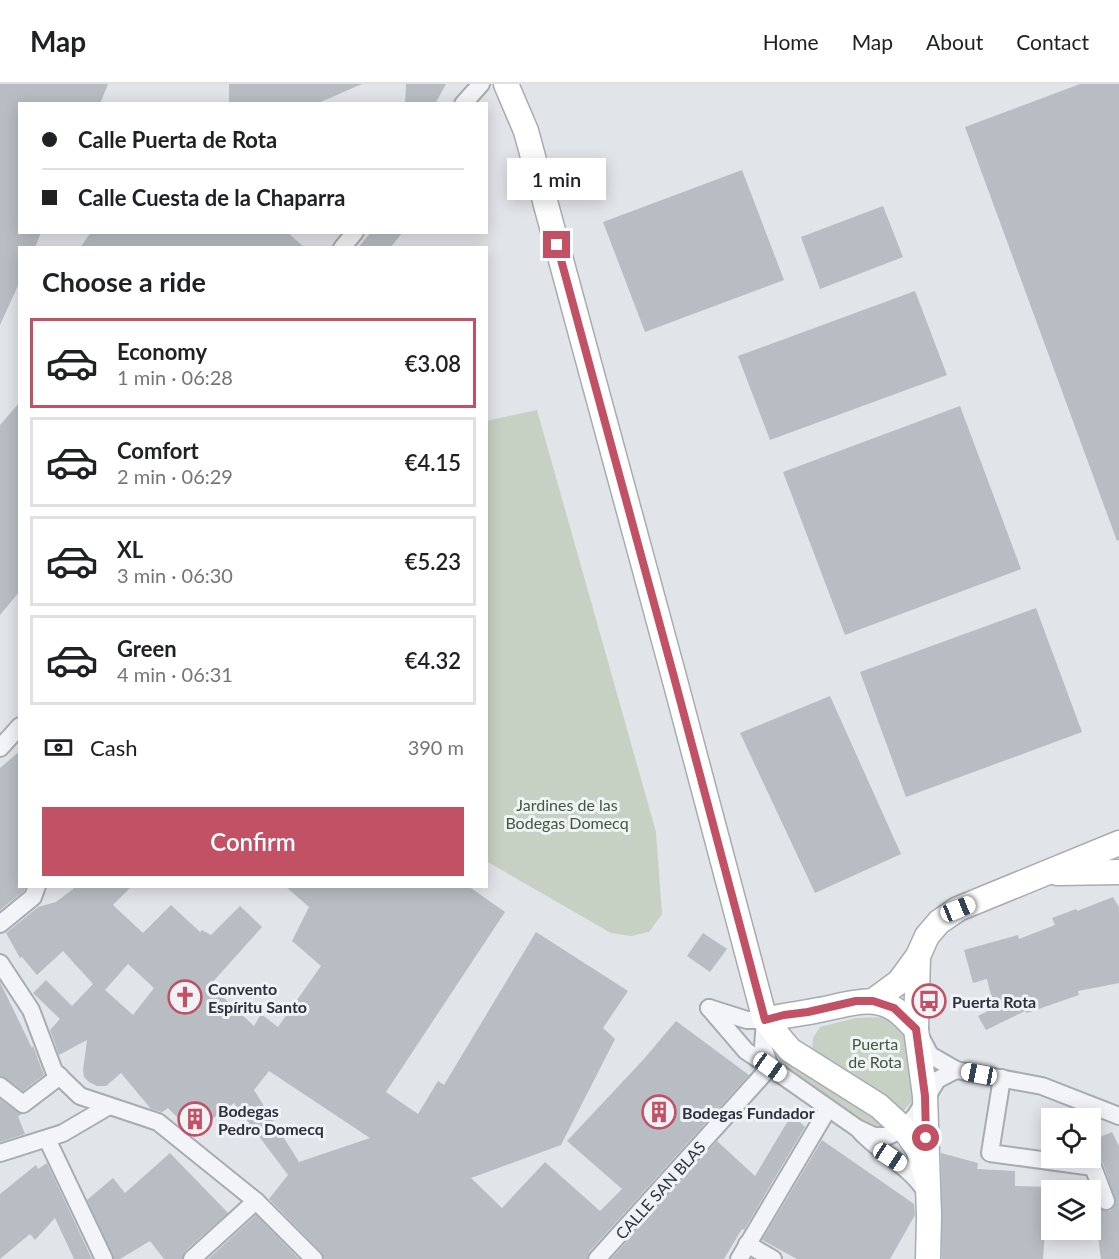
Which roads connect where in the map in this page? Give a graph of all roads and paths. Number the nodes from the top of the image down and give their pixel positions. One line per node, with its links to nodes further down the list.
1 (506, 84): 17 (main road)
2 (478, 85): 3 (street)
3 (465, 102)
4 (353, 234): 5 (street)
5 (344, 246)
6 (18, 728): 7 (street)
7 (0, 748)
8 (1119, 843): 10 (main road)
9 (1119, 872): 10 (main road)
10 (1046, 874): 13 (main road)
11 (36, 888): 12 (street)
12 (0, 924)
13 (918, 956): 15 (main road); 18 (main road)
14 (0, 963): 22 (street)
15 (873, 1001): 16 (main road); 18 (main road)
16 (808, 1012): 17 (main road); 19 (main road)
17 (765, 1020): 19 (main road); 20 (street); 20 (street)
18 (916, 1029): 21 (street); 25 (main road)
19 (800, 1057): 30 (main road)
20 (770, 1067): 27 (street); 40 (street, CALLE SAN BLAS)
21 (956, 1070): 23 (street); 25 (street)
22 (60, 1076): 24 (street); 26 (street)
23 (1002, 1078): 28 (street); 35 (street)
24 (0, 1086)
25 (925, 1096): 30 (street); 33 (main road)
26 (109, 1106): 31 (street); 34 (street)
27 (828, 1109): 29 (street); 36 (street)
28 (1119, 1116)
29 (857, 1128): 30 (street); 33 (street)
30 (904, 1129): 33 (main road)
31 (47, 1139): 32 (street); 37 (street)
32 (0, 1153)
33 (928, 1187): 42 (main road)
34 (256, 1201): 38 (street); 39 (street)
35 (1106, 1201)
36 (743, 1252): 41 (street)
37 (104, 1259)
38 (192, 1259)
39 (314, 1259)
40 (597, 1259)
41 (773, 1259)
42 (928, 1259)

